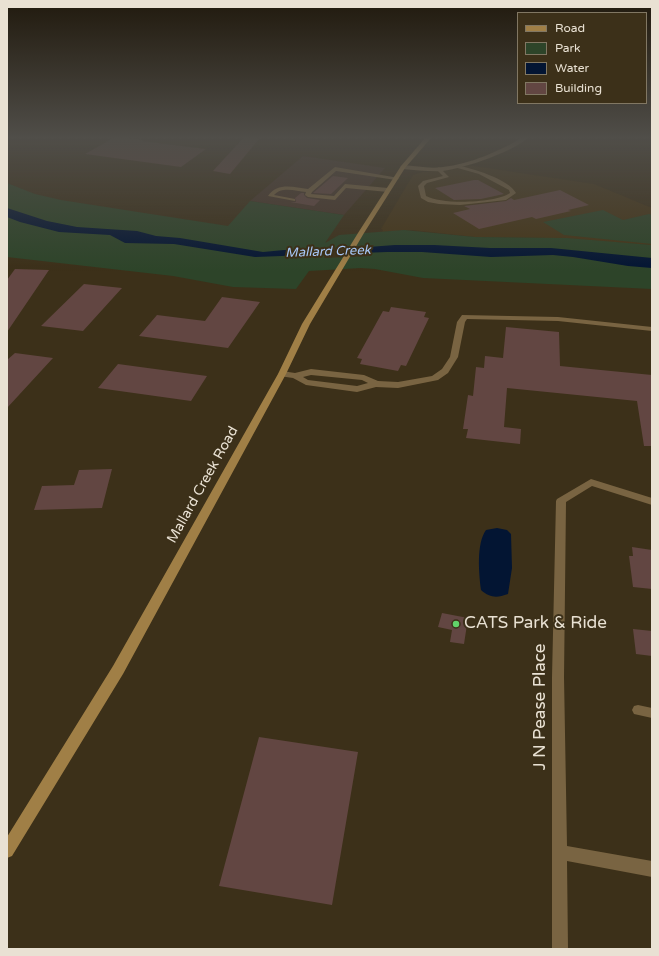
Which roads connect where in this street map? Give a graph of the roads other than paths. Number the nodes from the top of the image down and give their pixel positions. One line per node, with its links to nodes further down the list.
1 (320, 182): 6 (lane)
2 (394, 182): 5 (main road, Mallard Creek Road)
3 (427, 182): 4 (lane)
4 (496, 182)
5 (388, 190): 6 (lane); 9 (main road, Mallard Creek Road)
6 (309, 191): 7 (lane)
7 (293, 200)
8 (652, 329): 9 (street)
9 (282, 374): 13 (main road, Mallard Creek Road)
10 (652, 502): 14 (street, J N Pease Place)
11 (638, 710): 12 (lane)
12 (652, 713)
13 (7, 851)
14 (560, 852): 15 (street); 16 (street, J N Pease Place)
15 (652, 869)
16 (560, 949)

